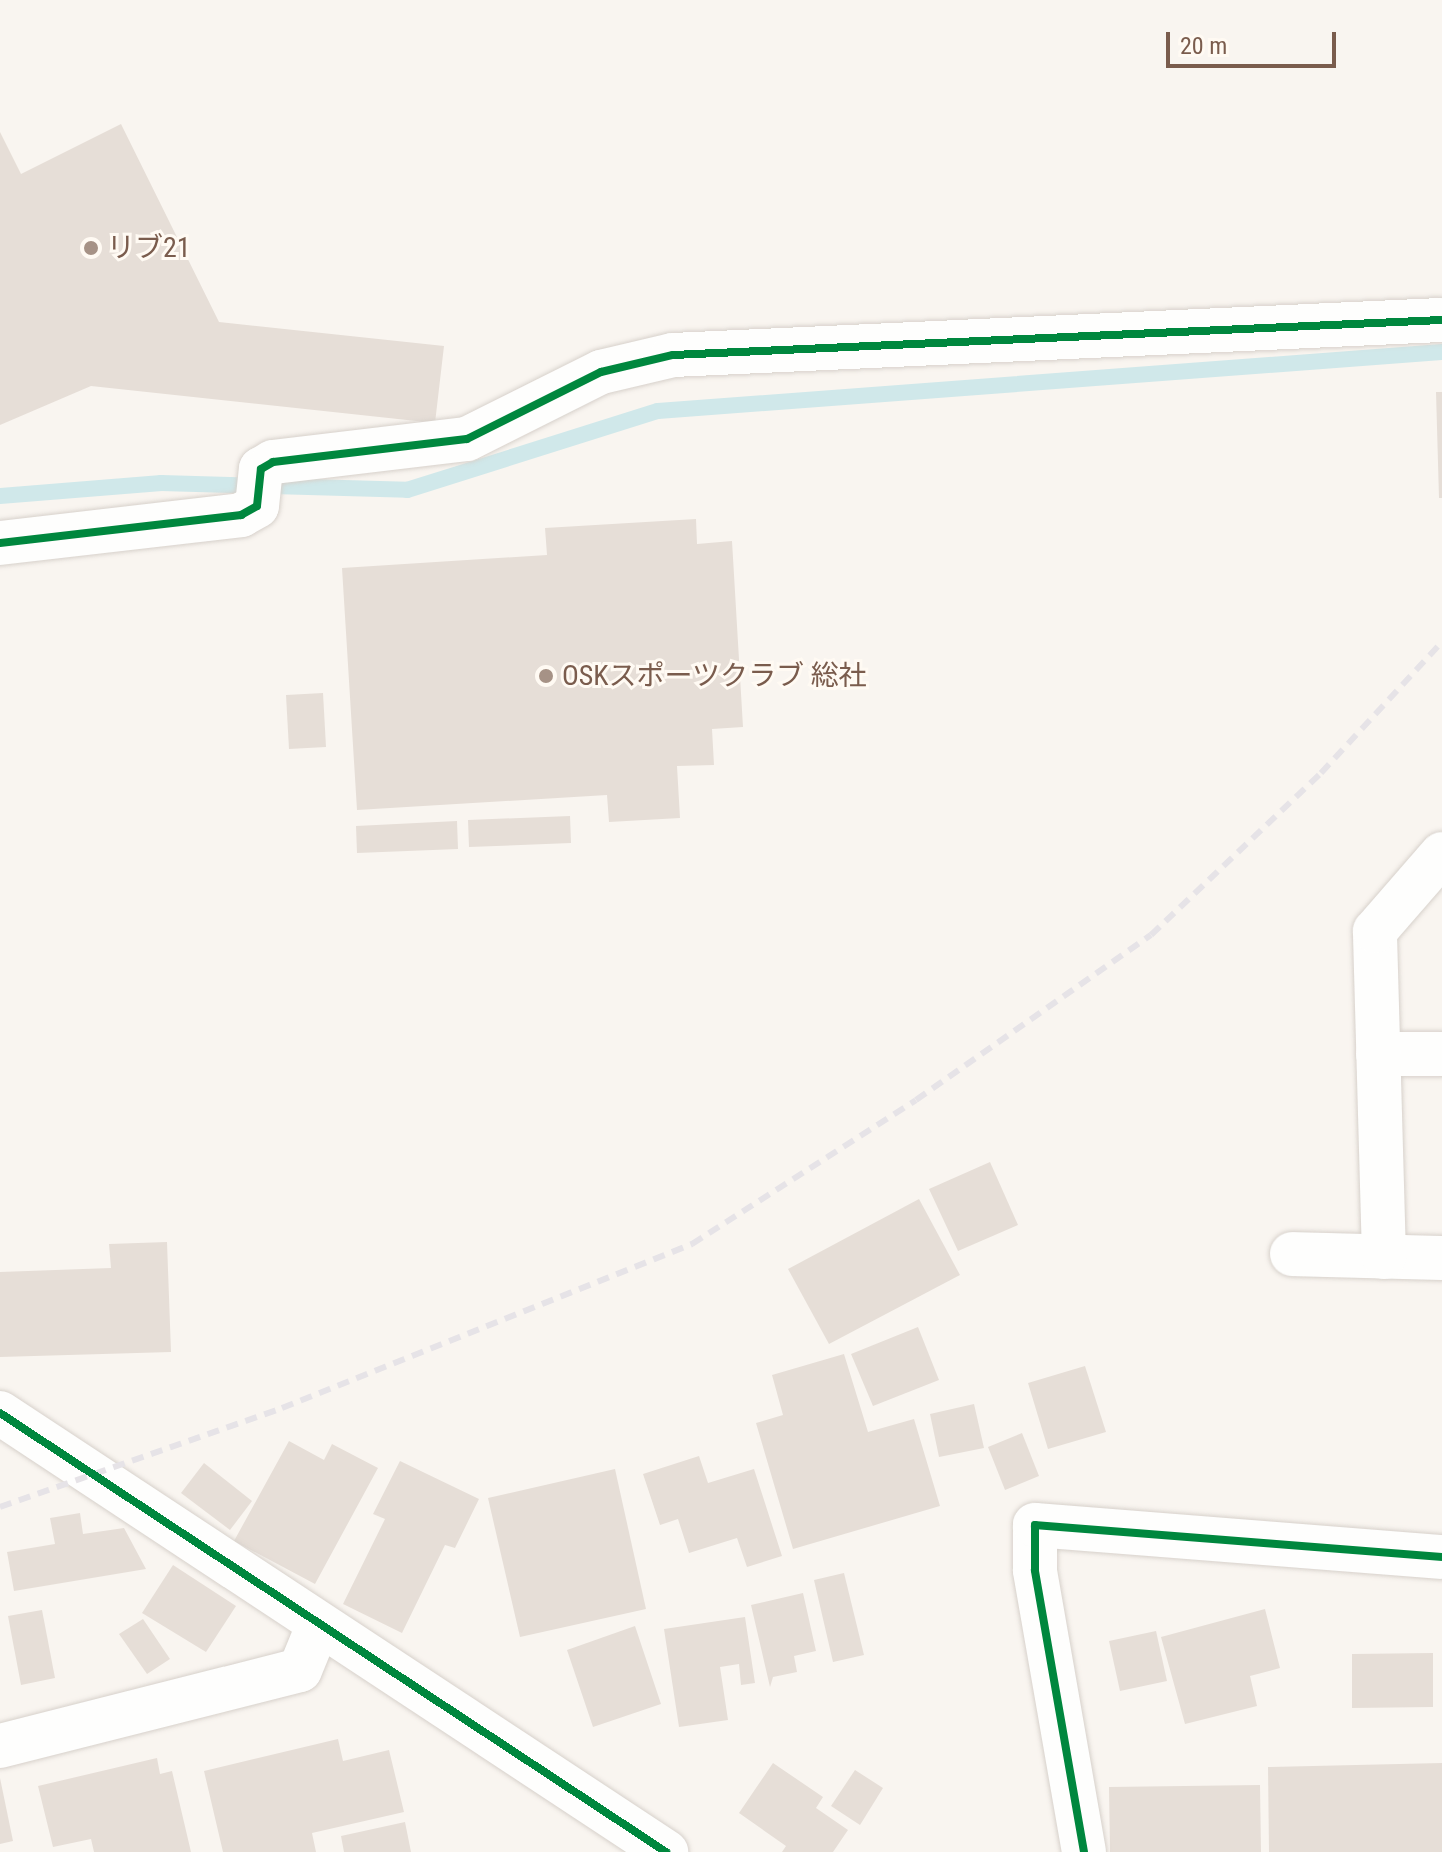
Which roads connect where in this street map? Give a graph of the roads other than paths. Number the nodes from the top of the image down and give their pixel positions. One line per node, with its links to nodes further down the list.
1 (1442, 320): 2 (street)
2 (0, 543)
3 (1442, 854): 4 (street)
4 (1378, 1054): 5 (street); 7 (street)
5 (1442, 1054)
6 (1292, 1254): 7 (street)
7 (1384, 1257): 8 (street)
8 (1442, 1258)
9 (0, 1413): 11 (street)
10 (1442, 1557): 14 (street)
11 (318, 1626): 12 (street); 13 (street)
12 (0, 1746)
13 (666, 1852)
14 (1084, 1852)

